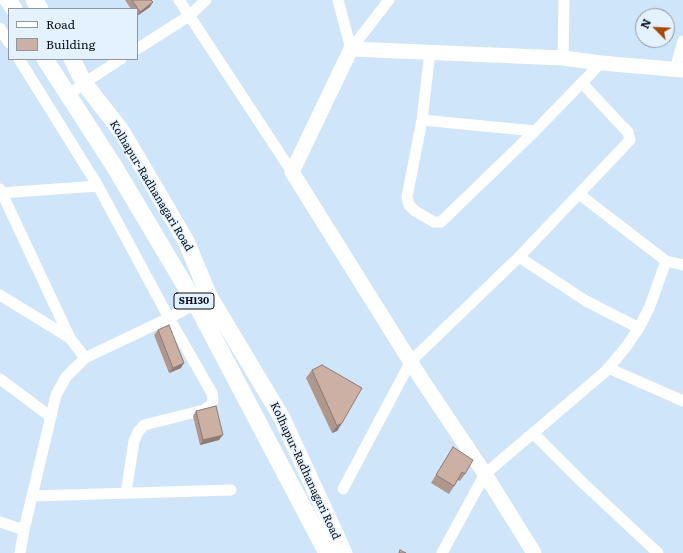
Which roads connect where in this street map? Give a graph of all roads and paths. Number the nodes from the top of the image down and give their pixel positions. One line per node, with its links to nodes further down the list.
1 (179, 0): 6 (street)
2 (206, 0): 6 (street)
3 (338, 0): 11 (street)
4 (389, 0): 11 (street)
5 (564, 0): 13 (street)
6 (189, 16): 10 (street); 25 (street)
7 (0, 28): 8 (street)
8 (8, 41)
9 (683, 41): 19 (street)
10 (138, 48)
11 (351, 49): 12 (street); 25 (street)
12 (430, 52): 13 (street); 23 (street)
13 (563, 58): 18 (street)
14 (20, 60): 26 (street)
15 (46, 60): 22 (main road, SH130)
16 (72, 60): 20 (main road, Kolhapur-Radhanagari Road)
17 (119, 60): 20 (street)
18 (601, 63): 19 (street); 21 (street)
19 (679, 69)
20 (84, 83): 22 (street); 33 (main road, Kolhapur-Radhanagari Road)
21 (582, 83): 24 (street); 28 (street)
22 (68, 95): 33 (main road, SH130)
23 (422, 120): 24 (street); 24 (street)
24 (535, 131)
25 (292, 172): 38 (street)
26 (98, 186): 27 (street); 34 (street)
27 (1, 192): 36 (street)
28 (579, 194): 29 (street); 30 (street)
29 (519, 257): 35 (street); 38 (street)
30 (666, 261): 31 (street); 35 (street)
31 (683, 265)
32 (0, 295): 36 (street)
33 (203, 300): 34 (street); 51 (main road, SH130); 51 (main road, Kolhapur-Radhanagari Road)
34 (169, 318): 37 (street); 47 (street)
35 (639, 328): 39 (street)
36 (70, 338): 37 (street)
37 (85, 358): 42 (street)
38 (411, 361): 44 (street); 45 (street)
39 (608, 368): 41 (street); 43 (street)
40 (0, 379): 42 (street)
41 (683, 401)
42 (51, 417): 48 (street)
43 (533, 433): 44 (street); 55 (street)
44 (485, 474): 53 (street); 54 (street)
45 (343, 489)
46 (231, 490): 47 (street)
47 (126, 493): 48 (street)
48 (32, 496): 50 (street)
49 (0, 522): 50 (street)
50 (24, 530): 52 (street)
51 (332, 552)
52 (20, 553)
53 (442, 553)
54 (534, 553)
55 (658, 553)

